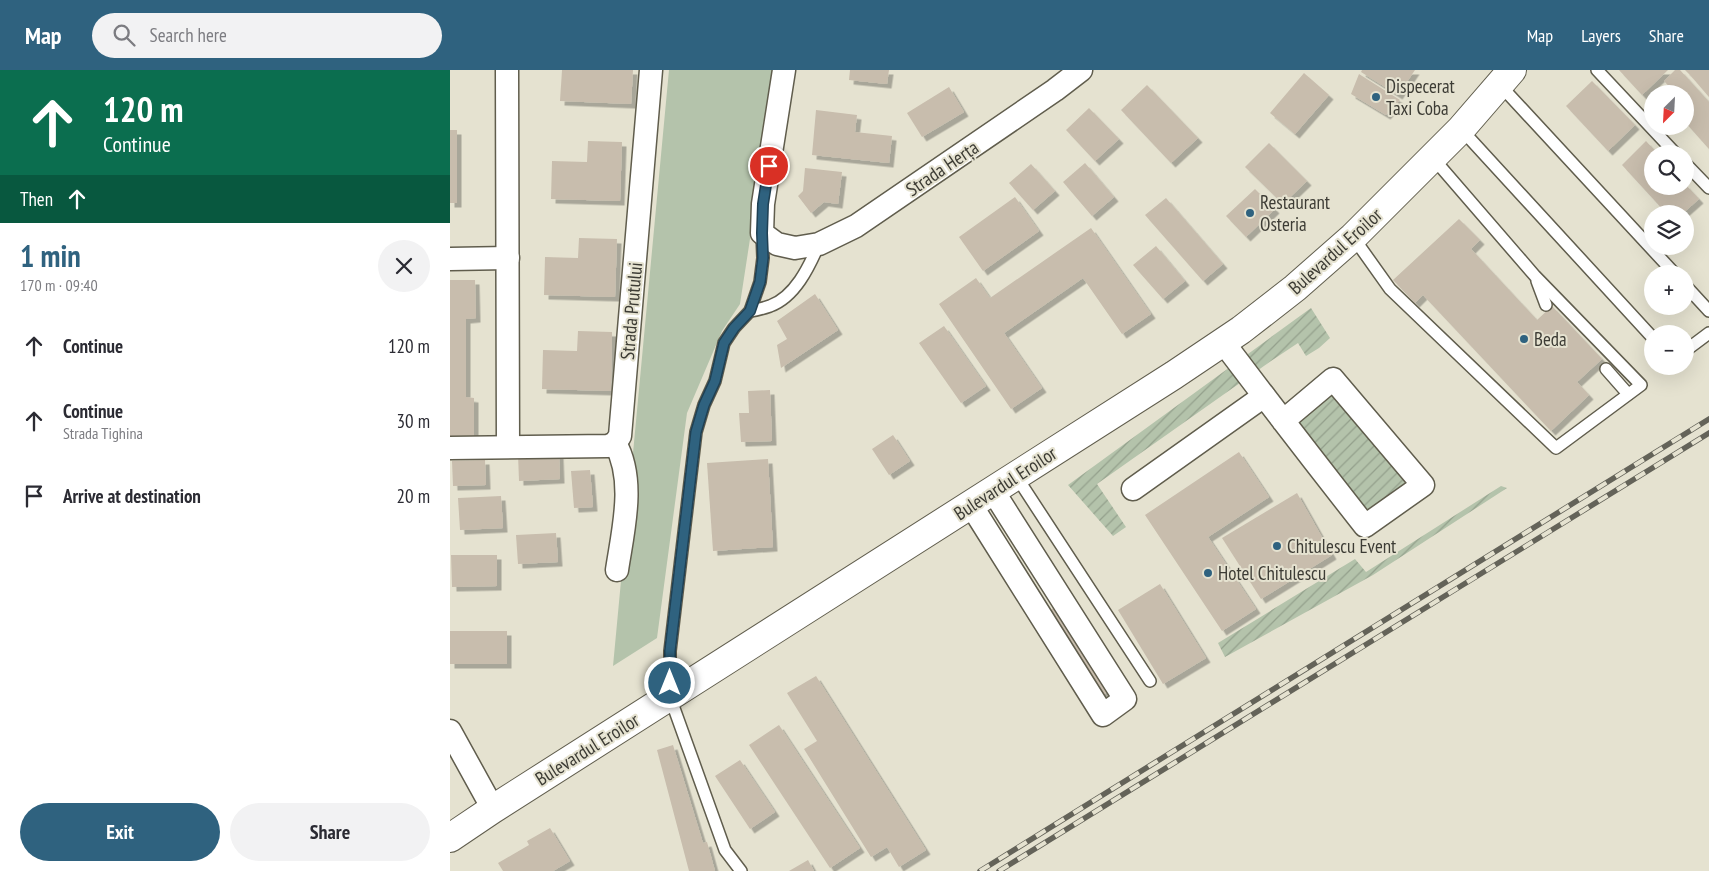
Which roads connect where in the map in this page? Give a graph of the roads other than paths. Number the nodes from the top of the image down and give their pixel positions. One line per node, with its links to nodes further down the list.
1 (507, 70): 15 (street)
2 (650, 70): 31 (street, Strada Prutului)
3 (784, 70): 12 (street)
4 (1081, 70): 14 (street, Strada Herța)
5 (1597, 70): 8 (lane)
6 (1506, 77): 7 (main road, Bulevardul Eroilor); 17 (lane)
7 (1461, 129): 9 (main road, Bulevardul Eroilor); 23 (lane)
8 (1668, 145)
9 (1433, 158): 13 (main road, Bulevardul Eroilor); 18 (lane)
10 (1694, 172): 11 (lane)
11 (1709, 188)
12 (762, 233): 14 (street, Strada Herța); 21 (lane)
13 (1353, 237): 25 (main road, Bulevardul Eroilor); 28 (lane)
14 (819, 244): 21 (lane)
15 (508, 258): 16 (street); 32 (street)
16 (450, 259)
17 (1666, 265)
18 (1535, 276): 20 (lane); 28 (lane)
19 (1694, 295): 22 (lane)
20 (1546, 305)
21 (750, 311): 39 (lane)
22 (1709, 311)
23 (1644, 328)
24 (1709, 333): 26 (lane)
25 (1223, 342): 29 (street); 34 (main road, Bulevardul Eroilor)
26 (1694, 344)
27 (1606, 369): 28 (lane)
28 (1628, 394)
29 (1264, 396): 30 (street); 35 (street)
30 (1283, 421): 30 (street)
31 (615, 443): 32 (street); 37 (street)
32 (508, 446): 33 (street)
33 (450, 448)
34 (1016, 476): 36 (main road, Bulevardul Eroilor); 38 (lane)
35 (1133, 489)
36 (982, 498): 36 (street); 39 (main road, Bulevardul Eroilor)
37 (617, 570)
38 (1150, 681)
39 (670, 697): 41 (main road, Bulevardul Eroilor); 43 (lane)
40 (450, 731): 41 (street)
41 (493, 809): 42 (main road, Bulevardul Eroilor)
42 (450, 838)
43 (741, 871)

